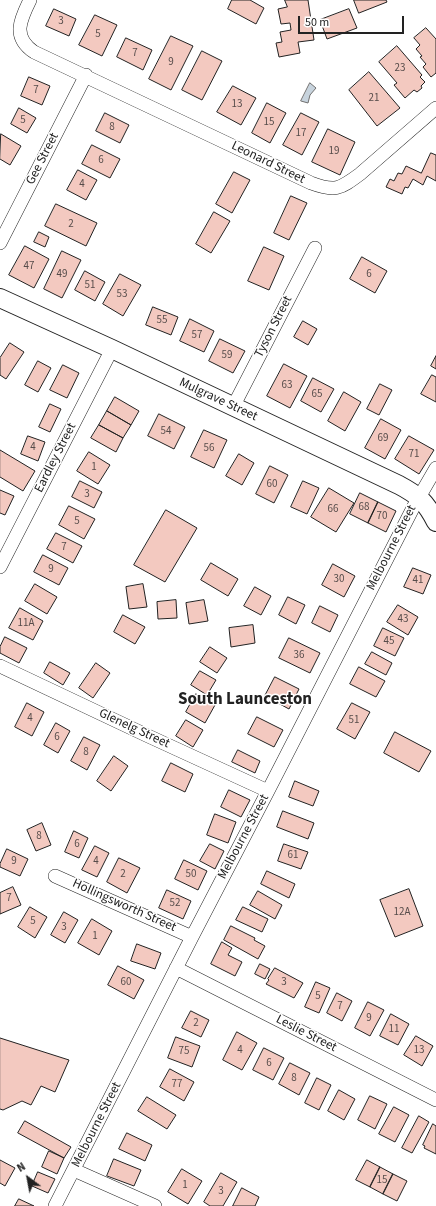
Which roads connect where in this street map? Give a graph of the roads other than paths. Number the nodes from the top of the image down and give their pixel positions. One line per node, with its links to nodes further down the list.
1 (30, 0): 2 (street, Leonard Street)
2 (86, 75): 3 (street, Leonard Street); 4 (street, Gee Street)
3 (436, 108)
4 (0, 243)
5 (315, 248): 8 (street, Tyson Street)
6 (0, 298): 7 (street, Mulgrave Street)
7 (112, 349): 8 (street, Mulgrave Street); 12 (street, Eardley Street)
8 (233, 407): 10 (street, Mulgrave Street)
9 (436, 468): 10 (street, Melbourne Street)
10 (428, 499): 11 (street); 14 (street, Melbourne Street)
11 (436, 522)
12 (0, 567)
13 (0, 666): 14 (street, Glenelg Street)
14 (268, 791): 16 (street, Melbourne Street)
15 (56, 876): 16 (street, Hollingsworth Street)
16 (192, 937): 17 (street, Melbourne Street)
17 (176, 968): 18 (street, Leslie Street); 19 (street, Melbourne Street)
18 (436, 1100)
19 (74, 1170): 20 (street, Melbourne Street); 21 (street)
20 (55, 1206)
21 (155, 1206)

